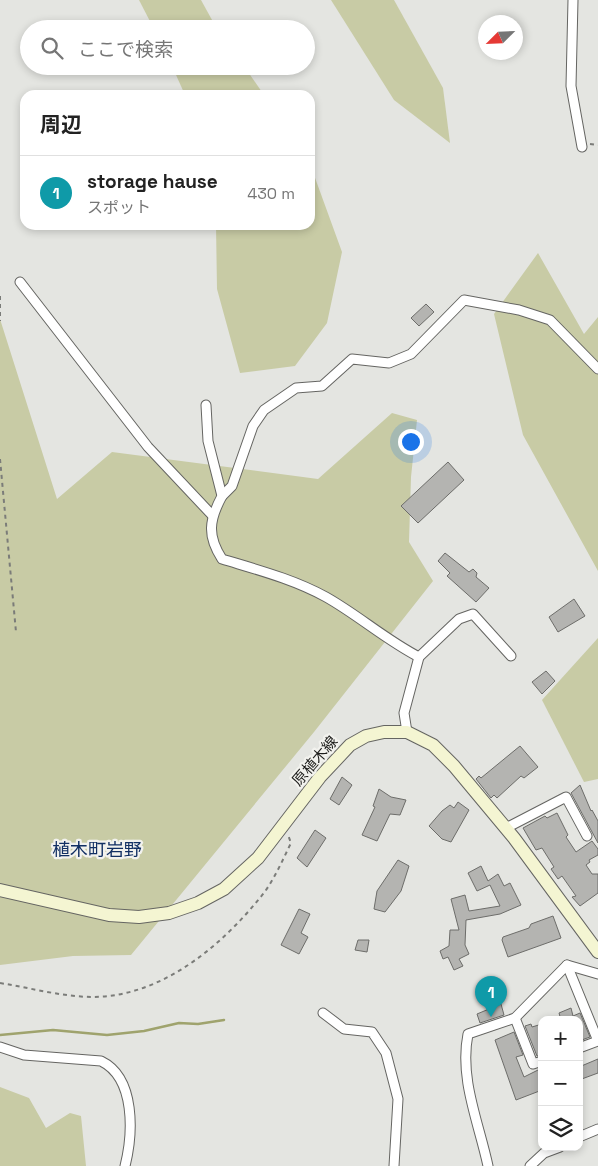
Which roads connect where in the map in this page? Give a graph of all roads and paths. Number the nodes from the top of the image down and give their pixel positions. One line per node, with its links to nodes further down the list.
1 (573, 0): 2 (street)
2 (582, 147)
3 (20, 282): 10 (street)
4 (0, 296): 5 (path)
5 (0, 321)
6 (598, 369): 9 (street)
7 (206, 406): 9 (street)
8 (0, 459): 11 (path)
9 (222, 496): 10 (street)
10 (212, 515): 12 (street)
11 (16, 632)
12 (419, 656): 13 (street); 14 (street)
13 (511, 656)
14 (407, 732): 15 (main road, 原植木線); 16 (main road, 原植木線)
15 (506, 828): 17 (street); 19 (main road, 原植木線)
16 (281, 829): 18 (main road, 原植木線); 22 (path)
17 (586, 836)
18 (0, 890)
19 (598, 952)
20 (566, 965): 21 (street); 24 (street); 26 (street)
21 (598, 974)
22 (0, 983)
23 (323, 1013): 32 (street)
24 (515, 1018): 27 (street); 33 (street)
25 (0, 1047): 31 (street)
26 (583, 1047)
27 (538, 1062)
28 (598, 1129): 29 (street)
29 (583, 1135)
30 (551, 1151): 34 (street)
31 (125, 1166)
32 (394, 1166)
33 (488, 1166)
34 (530, 1166)

